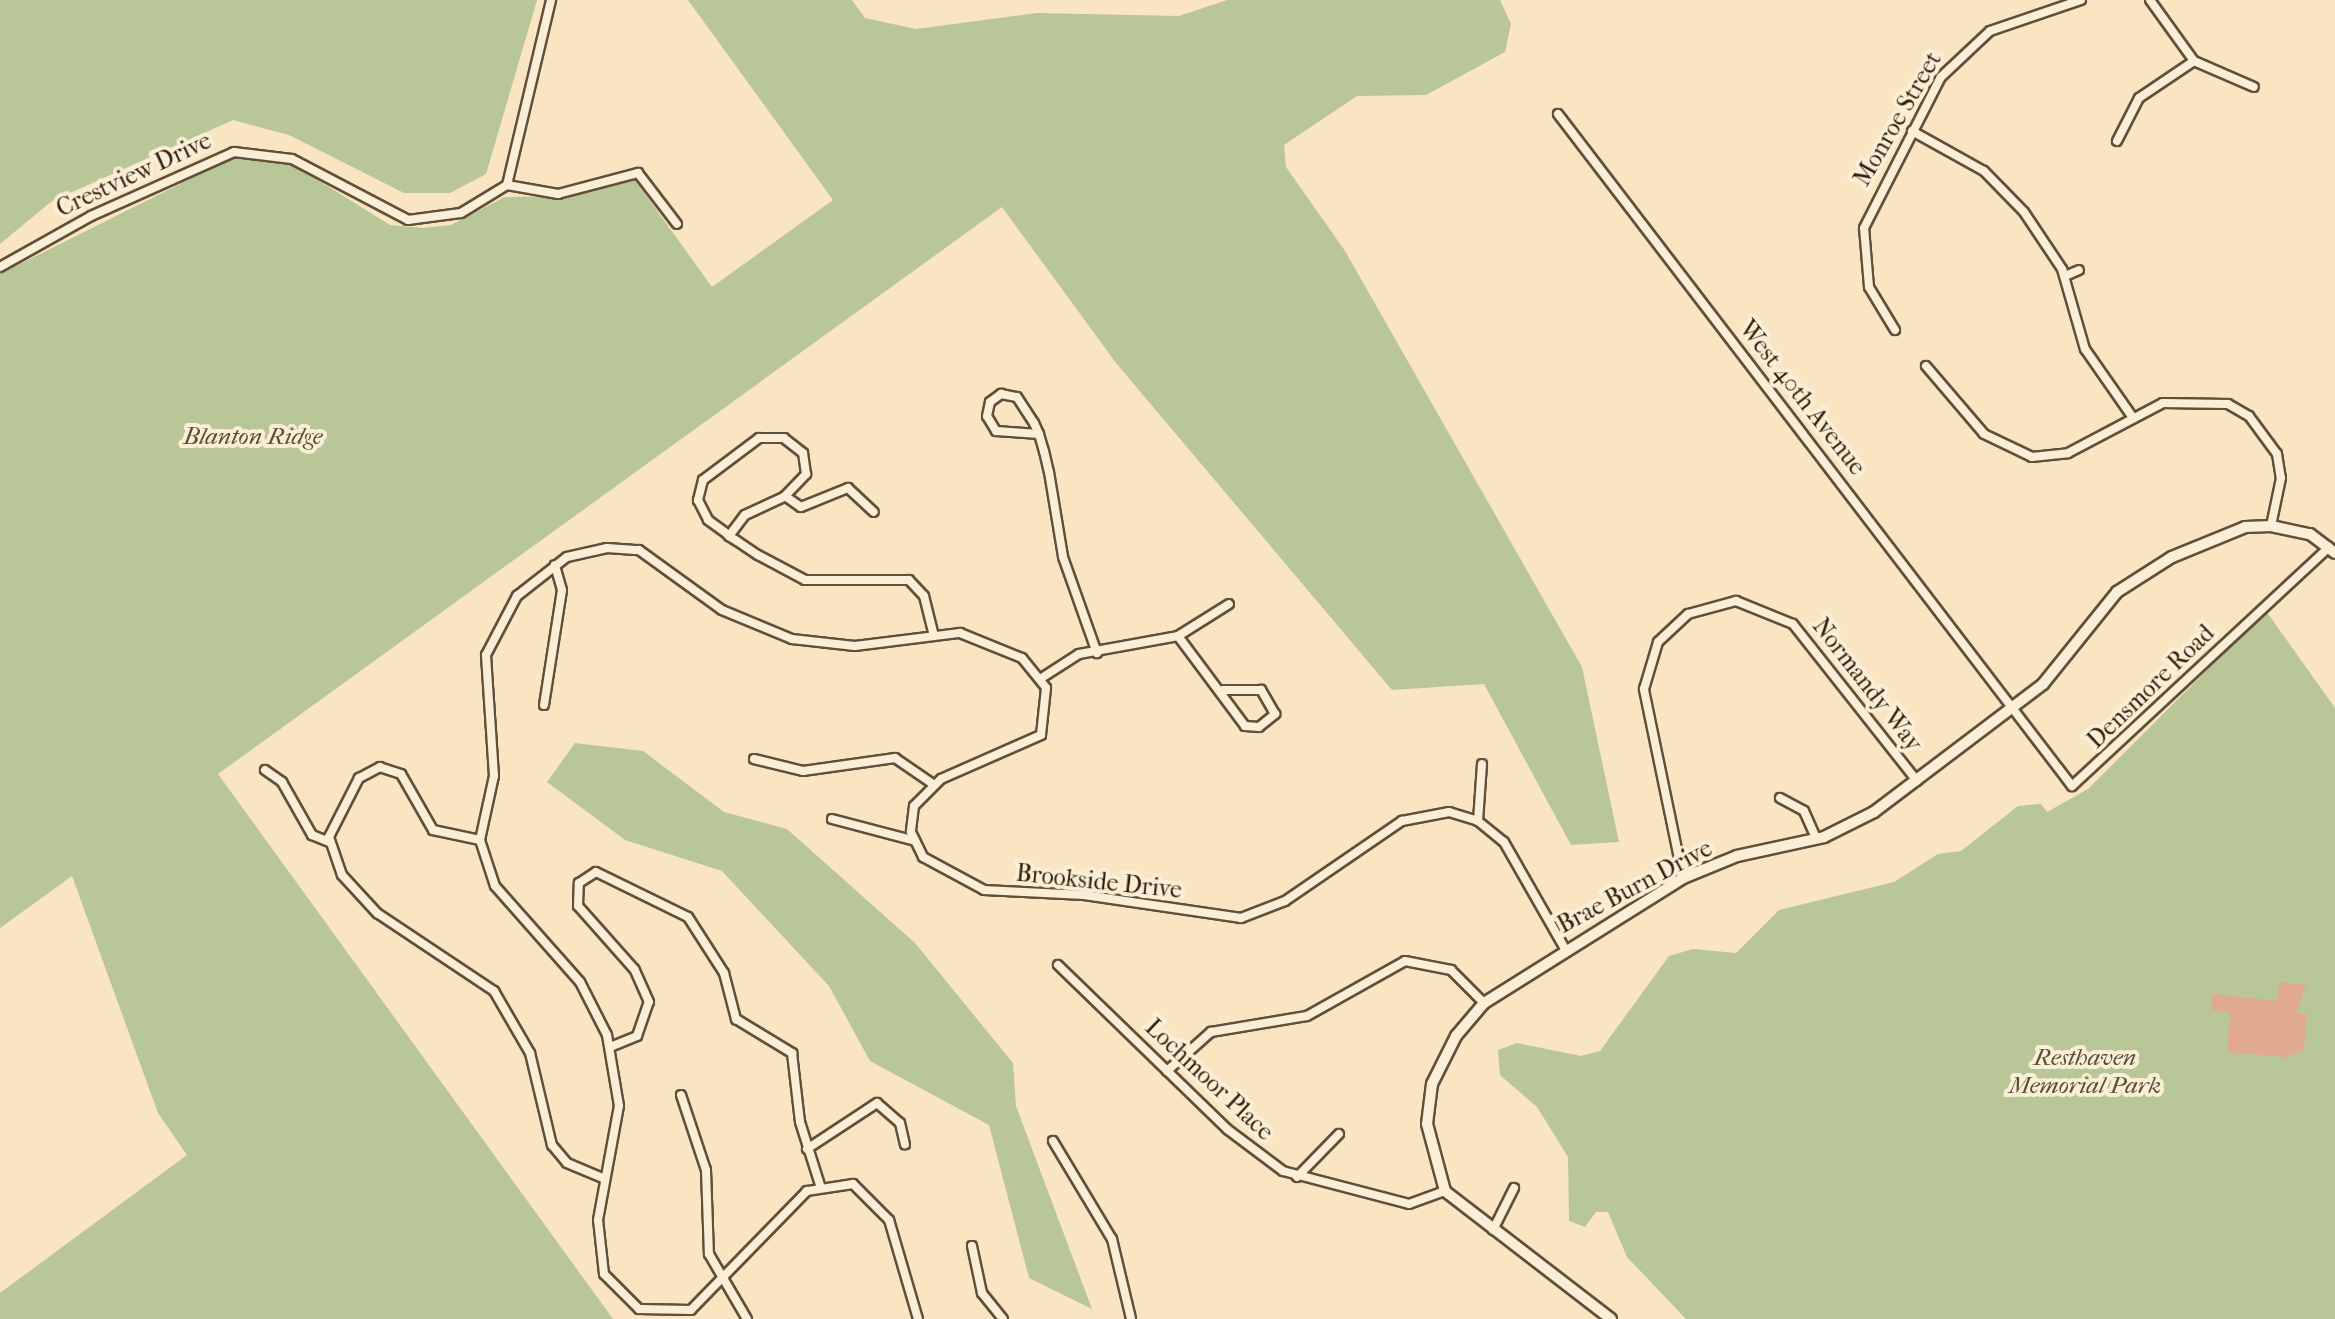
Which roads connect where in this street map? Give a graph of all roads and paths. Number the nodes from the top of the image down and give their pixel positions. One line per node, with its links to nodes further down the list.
1 (551, 0): 9 (street)
2 (2081, 0): 7 (street, Monroe Street)
3 (2150, 0): 4 (street)
4 (2194, 61): 5 (street); 8 (street)
5 (2254, 87)
6 (1558, 114): 31 (street, West 40th Avenue)
7 (1912, 131): 13 (street); 14 (street, Monroe Street)
8 (2117, 141)
9 (507, 185): 10 (street); 11 (street, Crestview Drive)
10 (677, 224)
11 (0, 267)
12 (2079, 270): 13 (street)
13 (2065, 276): 16 (street)
14 (1895, 330)
15 (1926, 366): 16 (street)
16 (2131, 415): 20 (street)
17 (1039, 434): 17 (street); 27 (street)
18 (785, 496): 19 (street); 21 (street); 21 (street)
19 (874, 512)
20 (2271, 526): 22 (street); 31 (street, Brae Burn Drive)
21 (729, 536): 25 (street)
22 (2332, 550): 31 (street, Densmore Road)
23 (555, 565): 25 (street); 30 (street); 41 (street)
24 (1229, 604): 26 (street)
25 (933, 633): 28 (street)
26 (1178, 636): 27 (street); 29 (street)
27 (1097, 653): 28 (street)
28 (1040, 679): 36 (street)
29 (1223, 690): 29 (street)
30 (544, 705)
31 (2013, 707): 35 (street, Brae Burn Drive)
32 (754, 759): 36 (street)
33 (1482, 764): 39 (street)
34 (265, 770): 43 (street)
35 (1917, 781): 40 (street, Brae Burn Drive); 44 (street, Normandy Way)
36 (933, 784): 42 (street)
37 (1780, 798): 40 (street)
38 (832, 819): 42 (street)
39 (1478, 821): 42 (street, Brookside Drive); 45 (street)
40 (1816, 838): 44 (street, Brae Burn Drive)
41 (480, 840): 43 (street); 48 (street)
42 (915, 841)
43 (329, 842): 56 (street)
44 (1683, 878): 45 (street, Brae Burn Drive)
45 (1564, 947): 47 (street, Brae Burn Drive)
46 (1058, 965): 49 (street, Lochmoor Place)
47 (1484, 1003): 49 (street); 59 (street, Brae Burn Drive)
48 (610, 1047): 54 (street); 56 (street)
49 (1167, 1071): 55 (street, Lochmoor Place)
50 (681, 1095): 62 (street)
51 (1339, 1134): 55 (street)
52 (1053, 1141): 66 (street)
53 (905, 1144): 54 (street)
54 (807, 1149): 57 (street)
55 (1297, 1177): 59 (street, Lochmoor Place)
56 (605, 1179): 62 (street)
57 (820, 1185): 62 (street); 64 (street)
58 (1514, 1188): 60 (street)
59 (1445, 1191): 60 (street)
60 (1493, 1230): 67 (street)
61 (972, 1246): 65 (street)
62 (725, 1282): 63 (street)
63 (747, 1319)
64 (918, 1319)
65 (1003, 1319)
66 (1131, 1319)
67 (1611, 1319)

